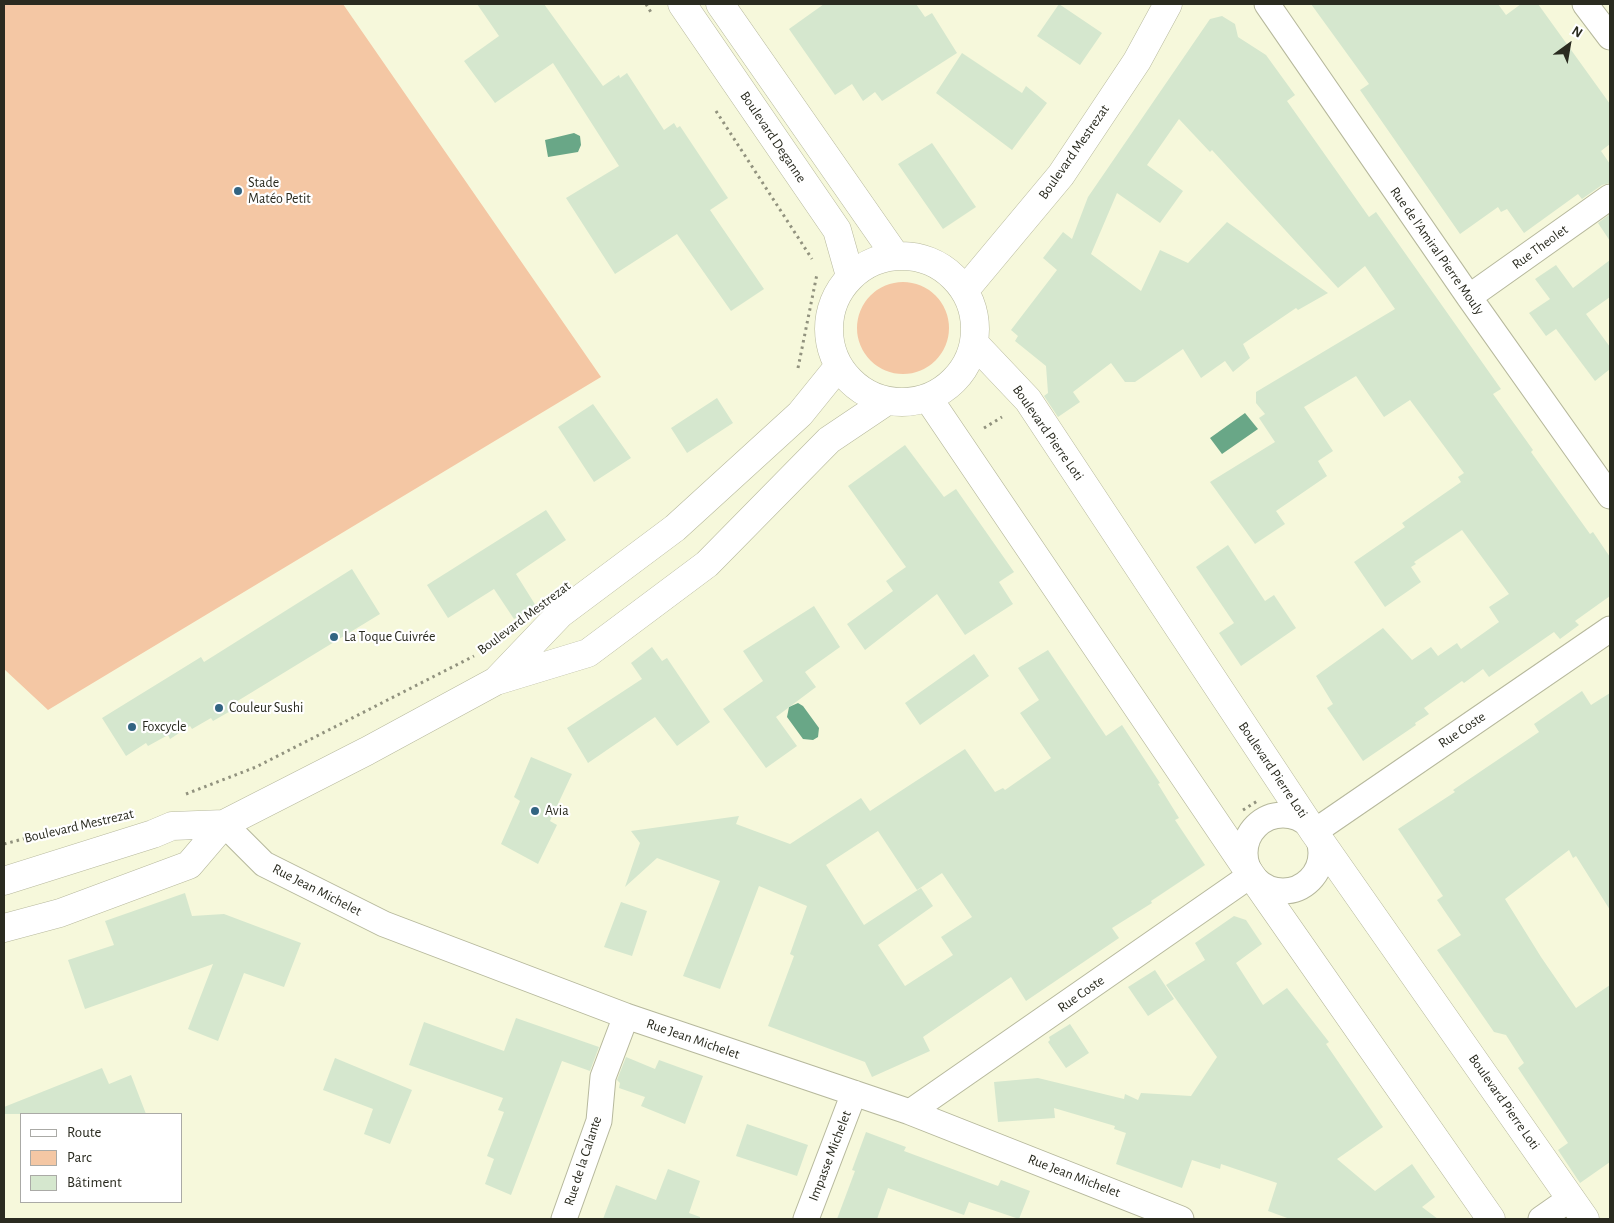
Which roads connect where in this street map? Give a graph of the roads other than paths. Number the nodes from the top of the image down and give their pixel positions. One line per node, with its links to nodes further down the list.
1 (682, 4): 9 (street, Boulevard Deganne)
2 (720, 4): 8 (street)
3 (1168, 4): 10 (street, Boulevard Mestrezat)
4 (1267, 4): 11 (street, Rue de l'Amiral Pierre Mouly)
5 (1585, 4): 6 (street)
6 (1610, 37)
7 (1610, 197): 11 (street, Rue Theolet)
8 (895, 255): 9 (street); 10 (street)
9 (843, 285): 13 (street)
10 (965, 290): 12 (street)
11 (1469, 297): 16 (street, Rue de l'Amiral Pierre Mouly)
12 (974, 343): 14 (street); 20 (street, Boulevard Pierre Loti)
13 (838, 367): 15 (street); 18 (street, Boulevard Mestrezat)
14 (928, 398): 15 (street); 21 (street)
15 (887, 401): 18 (street, Boulevard Mestrezat)
16 (1610, 496)
17 (1610, 629): 20 (street, Rue Coste)
18 (496, 681): 19 (street, Boulevard Mestrezat)
19 (224, 824): 22 (street, Boulevard Mestrezat); 23 (street, Boulevard Mestrezat); 24 (street, Rue Jean Michelet)
20 (1314, 832): 21 (street); 21 (street); 27 (street, Boulevard Pierre Loti)
21 (1252, 875): 26 (street, Rue Coste); 31 (street)
22 (4, 881)
23 (4, 928)
24 (626, 1016): 25 (street, Rue Jean Michelet); 28 (street, Rue de la Calante)
25 (854, 1093): 26 (street, Rue Jean Michelet); 29 (street, Impasse Michelet)
26 (910, 1112): 30 (street, Rue Jean Michelet)
27 (1578, 1209): 32 (street, Boulevard Pierre Loti)
28 (564, 1219)
29 (806, 1219)
30 (1181, 1219)
31 (1491, 1219)
32 (1541, 1219)

